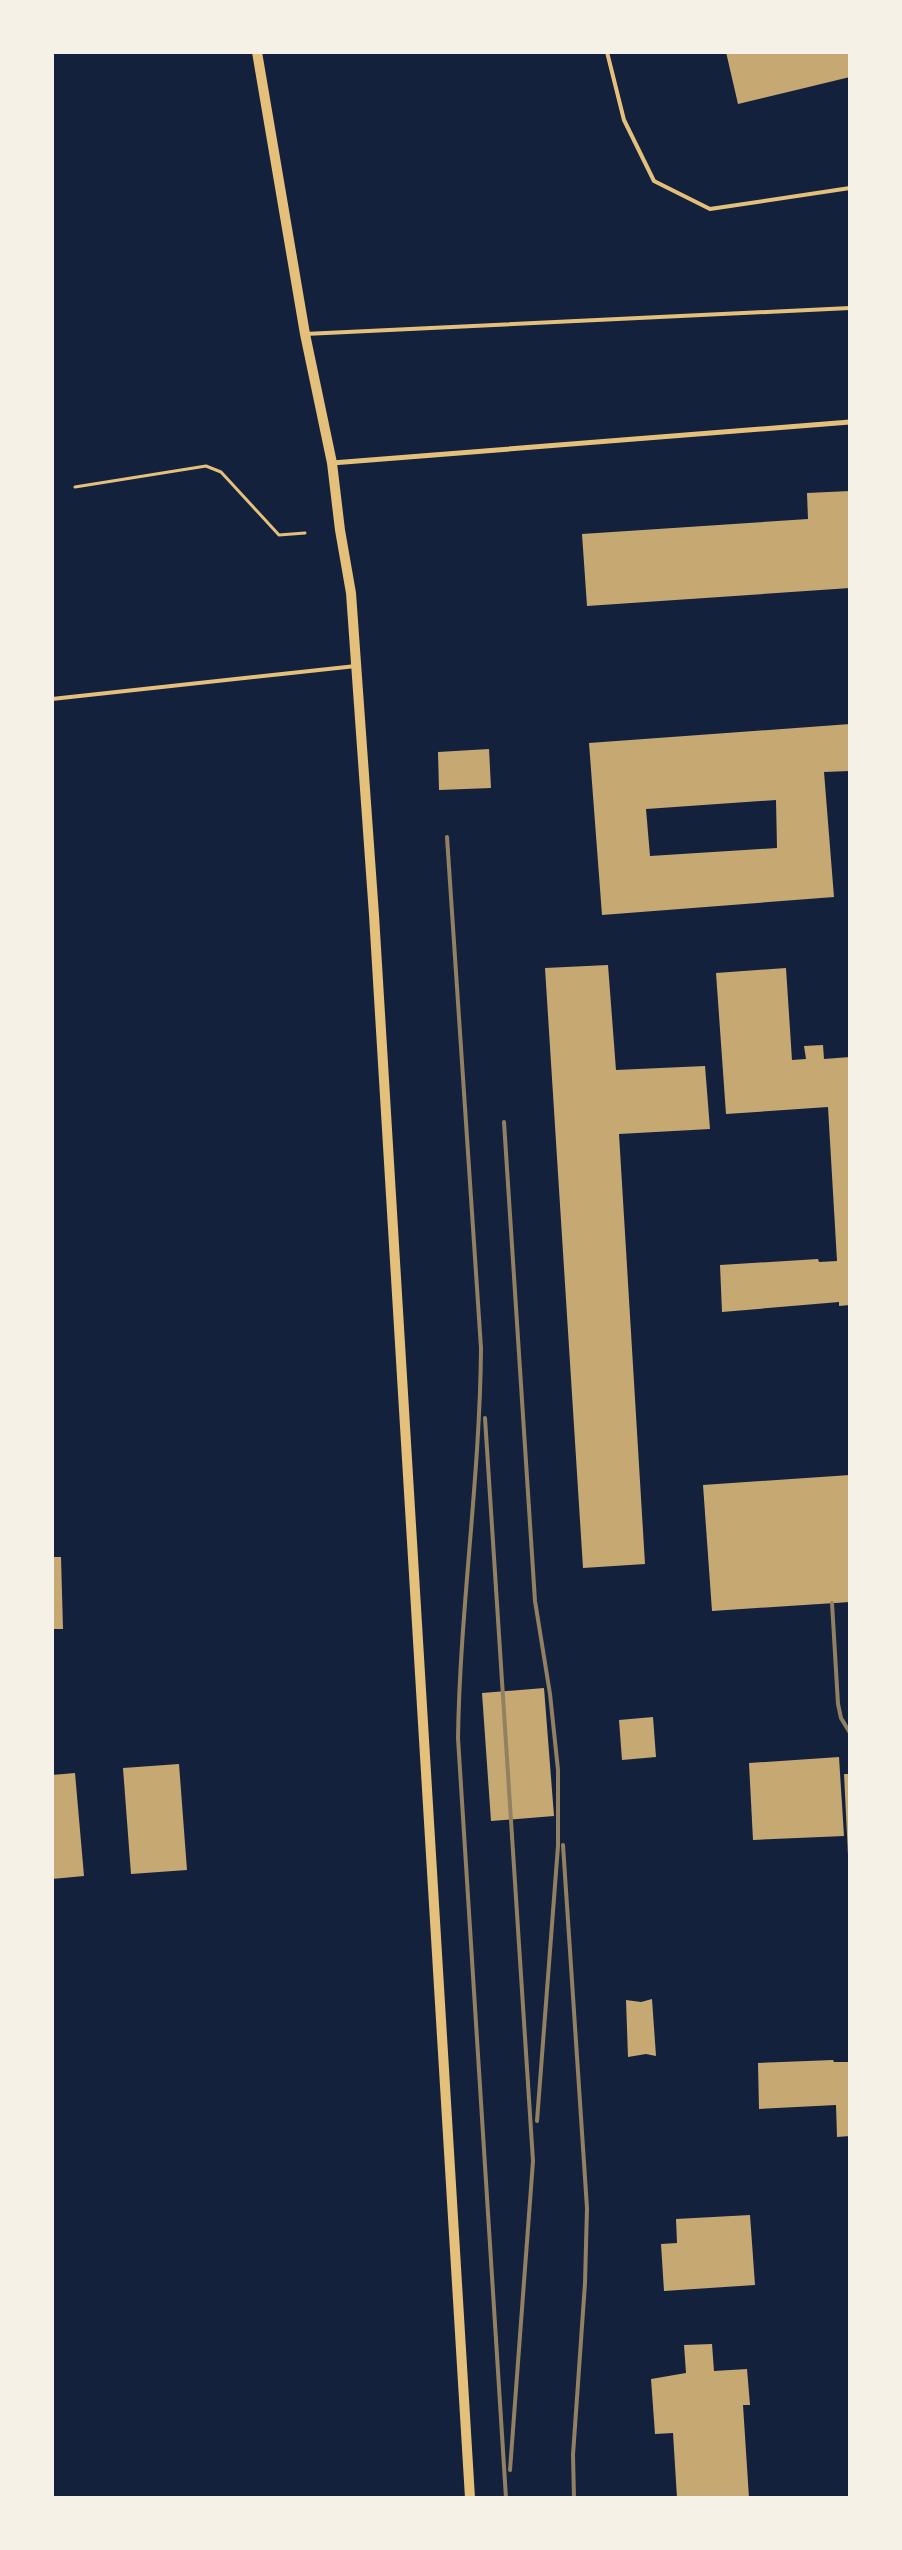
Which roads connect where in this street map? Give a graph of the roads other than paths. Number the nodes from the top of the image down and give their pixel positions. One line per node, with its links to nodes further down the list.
1 (256, 52): 5 (main road)
2 (607, 52): 3 (lane)
3 (850, 188)
4 (850, 308): 5 (lane)
5 (305, 334): 7 (main road)
6 (850, 422): 7 (street)
7 (332, 463): 8 (main road)
8 (356, 666): 9 (lane); 10 (main road)
9 (52, 699)
10 (470, 2498)

